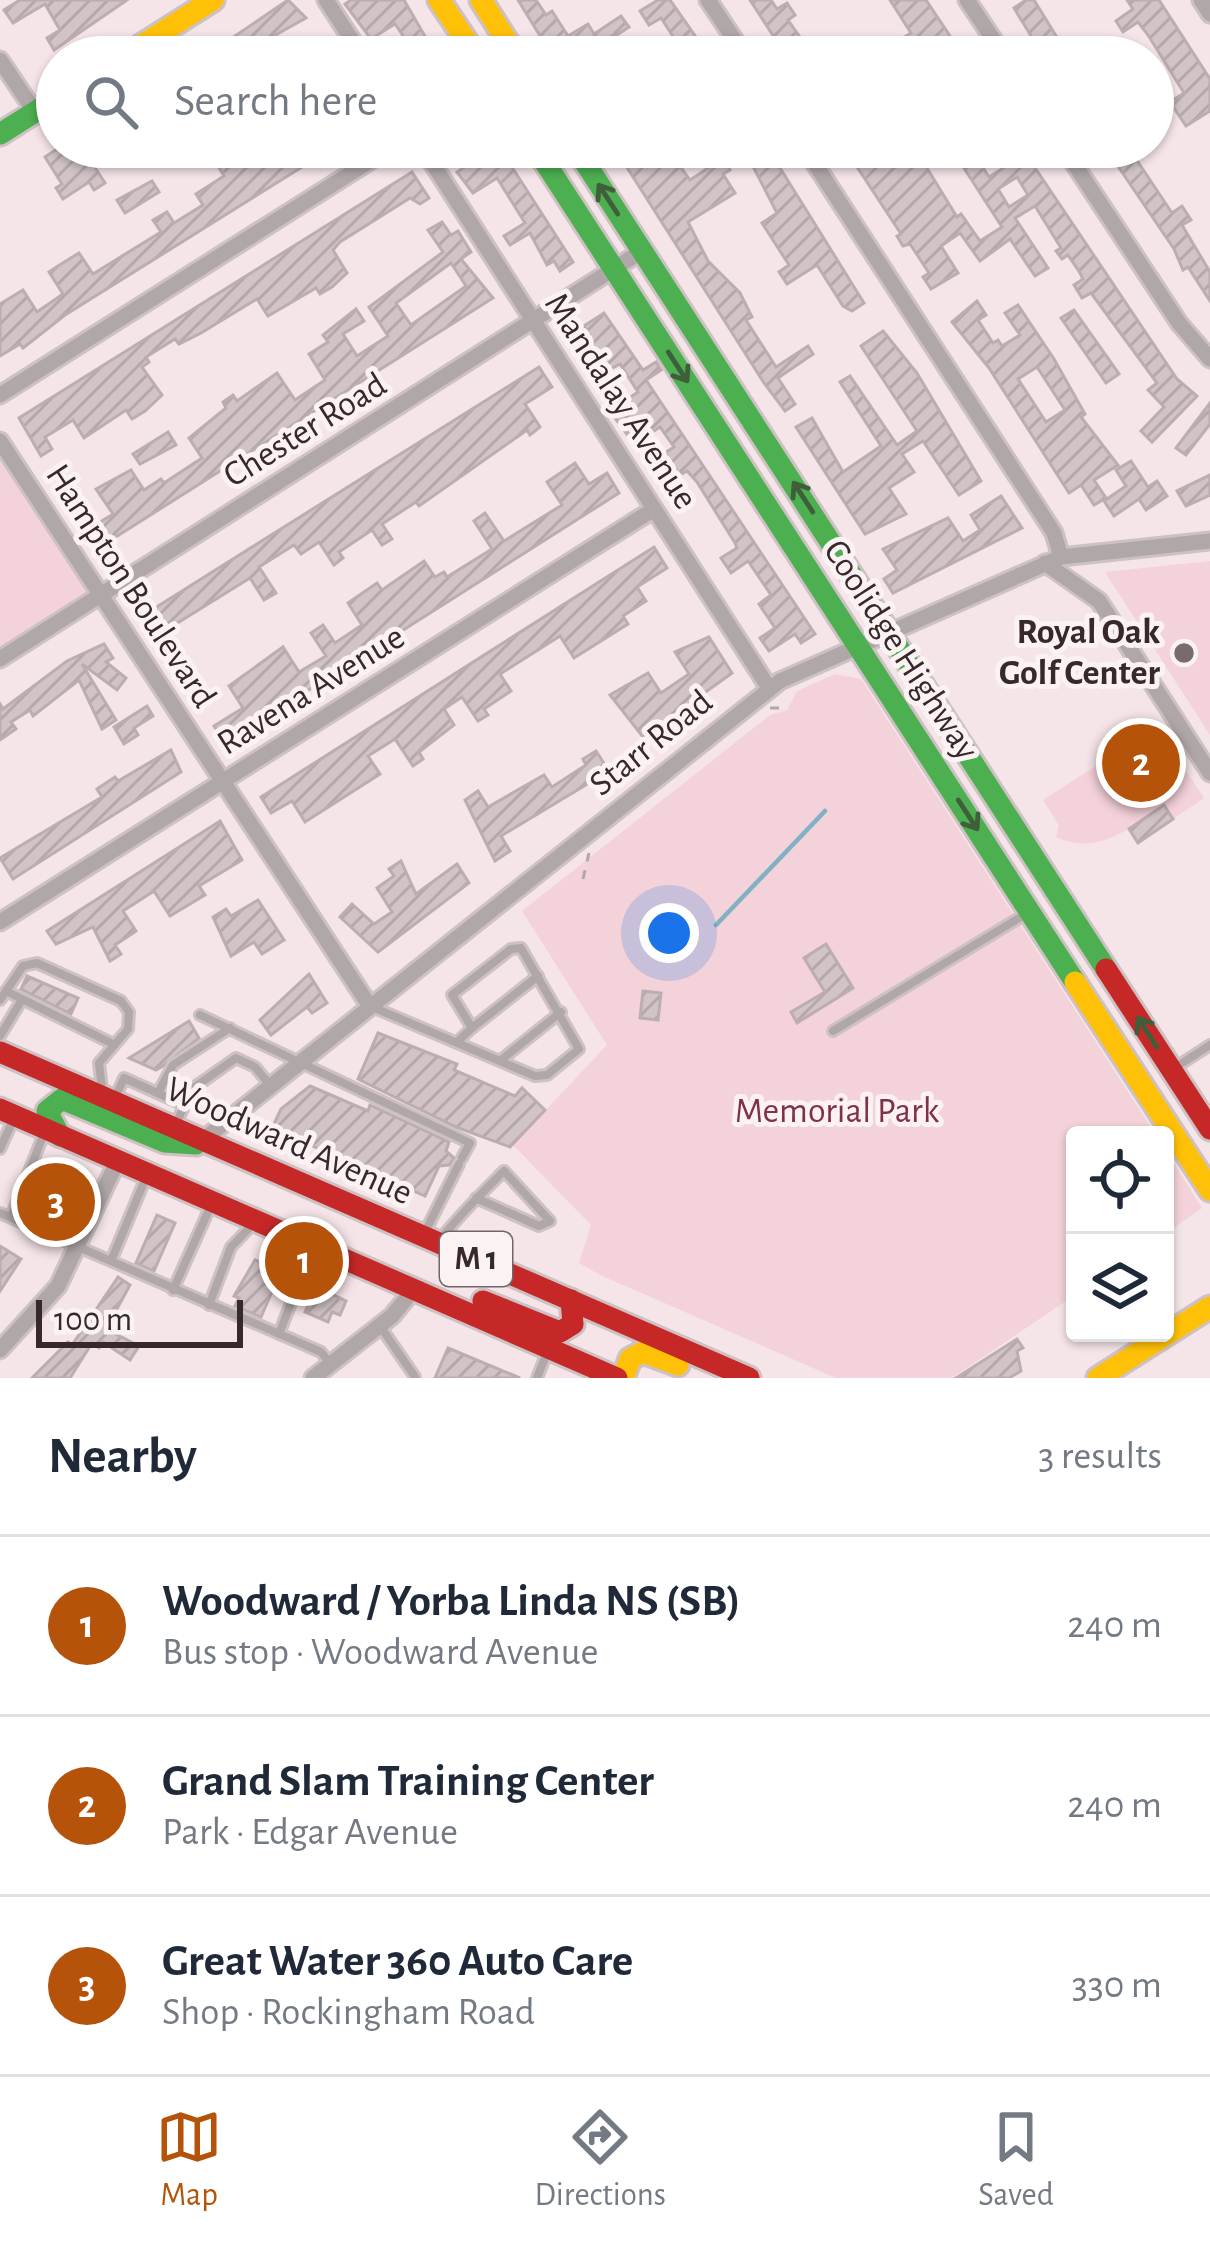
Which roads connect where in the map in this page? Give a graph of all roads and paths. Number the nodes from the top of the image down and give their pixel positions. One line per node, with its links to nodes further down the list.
1 (326, 0): 10 (street)
2 (440, 0): 11 (main road)
3 (481, 0): 12 (main road)
4 (709, 0): 13 (street)
5 (968, 0): 14 (street)
6 (1201, 0): 8 (street)
7 (209, 1): 9 (main road)
8 (1210, 14)
9 (155, 36)
10 (349, 36)
11 (463, 36)
12 (504, 36)
13 (732, 36)
14 (991, 36)
15 (0, 60): 16 (street)
16 (35, 112): 17 (main road)
17 (0, 134)
18 (359, 168): 28 (street)
19 (436, 168): 26 (street, Mandalay Avenue)
20 (549, 168): 25 (main road, Coolidge Highway)
21 (589, 168): 24 (main road, Coolidge Highway, one-way to 21)
22 (818, 168): 33 (street)
23 (1077, 168): 27 (street)
24 (642, 251): 25 (street, Chester Road); 32 (main road, Coolidge Highway, one-way to 24)
25 (614, 269): 26 (street, Chester Road); 34 (main road, Coolidge Highway, one-way to 34)
26 (534, 320): 30 (street, Mandalay Avenue); 35 (street, Chester Road)
27 (1210, 359)
28 (0, 395)
29 (0, 441): 35 (street, Hampton Boulevard)
30 (654, 508): 39 (street, Mandalay Avenue); 41 (street, Ravena Avenue)
31 (1210, 541): 33 (street, Starr Road)
32 (834, 545): 34 (main road); 36 (main road, Coolidge Highway)
33 (1053, 560): 36 (street, Starr Road); 40 (street)
34 (808, 568): 37 (main road, Coolidge Highway)
35 (101, 595): 38 (street, Chester Road); 41 (street, Hampton Boulevard)
36 (888, 632): 37 (street, Starr Road); 47 (main road, Coolidge Highway)
37 (859, 646): 39 (street, Starr Road); 44 (main road, Coolidge Highway, one-way to 44)
38 (0, 659)
39 (770, 688): 42 (street, Starr Road)
40 (1210, 773)
41 (223, 781): 45 (street, Ravena Avenue); 51 (street, Hampton Boulevard)
42 (578, 840): 43 (path); 51 (street, Starr Road)
43 (583, 879)
44 (1030, 911): 47 (main road); 50 (main road, Coolidge Highway); 56 (lane)
45 (0, 922)
46 (538, 976): 52 (lane); 55 (lane); 55 (lane)
47 (1122, 994): 64 (main road, Coolidge Highway, one-way to 47)
48 (3, 996): 49 (lane); 59 (lane)
49 (20, 1003): 57 (lane); 59 (lane)
50 (1089, 1003): 64 (main road); 79 (main road, Coolidge Highway)
51 (369, 1005): 58 (lane); 63 (street, Starr Road)
52 (561, 1012): 62 (lane); 62 (lane)
53 (200, 1015): 54 (lane)
54 (230, 1028): 63 (lane); 66 (lane)
55 (472, 1028): 58 (lane)
56 (833, 1031)
57 (0, 1036)
58 (457, 1042): 62 (lane)
59 (111, 1043): 67 (lane)
60 (1210, 1045): 64 (lane)
61 (0, 1052): 67 (main road, Woodward Avenue / M 1)
62 (501, 1061)
63 (300, 1062): 65 (street, Starr Road); 85 (lane)
64 (1172, 1070): 71 (main road, Coolidge Highway)
65 (271, 1086): 68 (lane); 73 (street, Starr Road)
66 (158, 1093): 67 (lane); 68 (lane)
67 (108, 1099): 70 (main road, Woodward Avenue / M 1)
68 (184, 1105): 70 (lane)
69 (8, 1113): 72 (main road, M 1); 74 (lane)
70 (175, 1127): 73 (main road, Woodward Avenue / M 1)
71 (1210, 1129)
72 (53, 1133): 73 (main road); 75 (lane); 76 (main road, M 1)
73 (203, 1140): 85 (main road, Woodward Avenue / M 1)
74 (0, 1149)
75 (34, 1160): 78 (path); 83 (lane)
76 (118, 1160): 77 (main road, M 1); 86 (street)
77 (148, 1174): 81 (main road, M 1); 88 (lane)
78 (93, 1185)
79 (1210, 1190)
80 (476, 1198): 80 (lane); 85 (lane)
81 (212, 1202): 84 (main road, M 1); 91 (lane)
82 (0, 1213): 83 (lane)
83 (11, 1218): 86 (lane)
84 (256, 1221): 87 (main road, M 1); 93 (lane)
85 (431, 1239): 92 (main road, Woodward Avenue / M 1)
86 (78, 1247): 88 (lane); 98 (street)
87 (320, 1249): 89 (main road, M 1); 96 (lane)
88 (110, 1261): 91 (lane)
89 (384, 1275): 90 (main road, M 1); 92 (main road)
90 (415, 1289): 95 (street); 97 (main road, M 1)
91 (173, 1290): 93 (lane)
92 (571, 1300): 106 (main road, Woodward Avenue / M 1)
93 (208, 1305): 96 (lane)
94 (1210, 1307): 107 (main road)
95 (380, 1326): 99 (street); 102 (lane)
96 (279, 1334): 99 (lane)
97 (549, 1348): 100 (main road, M 1); 103 (lane)
98 (0, 1350)
99 (330, 1363): 101 (street)
100 (586, 1372): 104 (main road, M 1)
101 (313, 1378)
102 (414, 1378)
103 (537, 1378)
104 (620, 1378): 105 (main road)
105 (708, 1378)
106 (749, 1378)
107 (1098, 1378)

